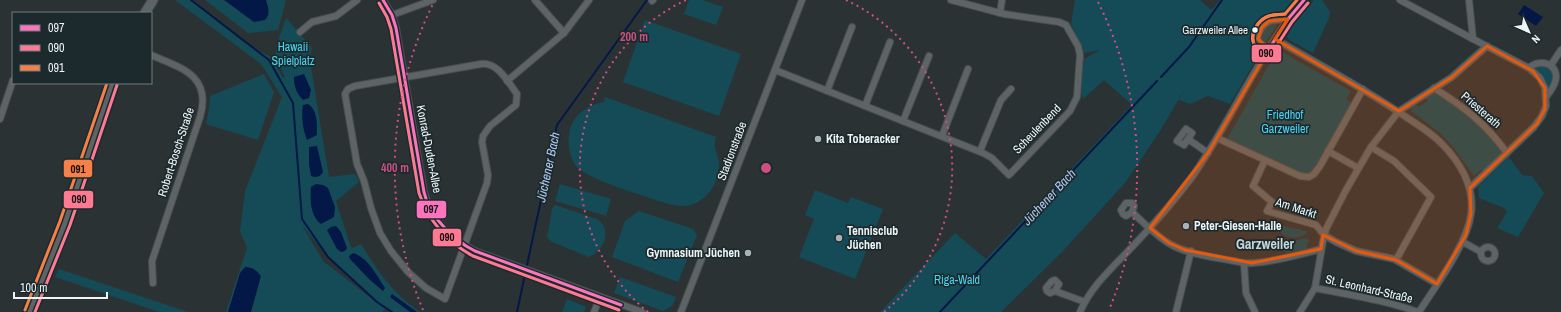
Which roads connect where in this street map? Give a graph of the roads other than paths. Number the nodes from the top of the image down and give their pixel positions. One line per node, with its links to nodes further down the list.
1 (153, 0): 13 (main road)
2 (357, 0): 18 (street)
3 (383, 0): 15 (street, Konrad-Duden-Allee)
4 (433, 0): 15 (street)
5 (535, 0): 19 (street)
6 (589, 0): 19 (street)
7 (802, 0): 31 (street, Stadionstraße)
8 (951, 0): 14 (street)
9 (1002, 0): 14 (street)
10 (1304, 0): 16 (street)
11 (1400, 0): 21 (street)
12 (1469, 0): 21 (street)
13 (146, 12)
14 (1000, 13): 50 (street, Scheulenbend)
15 (392, 15): 32 (street, Konrad-Duden-Allee)
16 (1288, 19): 20 (street); 24 (street)
17 (852, 27): 39 (street)
18 (300, 32)
19 (564, 33): 33 (street)
20 (1275, 39): 24 (street); 38 (street)
21 (1473, 39): 23 (street)
22 (890, 42): 41 (street)
23 (1487, 46): 29 (street); 36 (street)
24 (1269, 48): 46 (street)
25 (1561, 50): 28 (street)
26 (152, 55): 66 (street, Robert-Bosch-Straße)
27 (929, 56): 44 (street)
28 (1551, 65): 29 (street); 40 (street)
29 (1529, 68): 40 (street)
30 (968, 69): 45 (street)
31 (774, 70): 39 (street); 72 (street, Stadionstraße)
32 (405, 77): 33 (street); 60 (street, Konrad-Duden-Allee); 60 (street)
33 (506, 81): 60 (street)
34 (12, 83): 43 (street)
35 (112, 84): 73 (main road)
36 (1434, 88): 42 (street); 52 (street, Priesterath)
37 (1011, 89): 50 (street)
38 (1363, 89): 42 (street); 49 (street)
39 (827, 90): 41 (street)
40 (1546, 97): 52 (street)
41 (865, 106): 44 (street)
42 (1398, 111): 48 (street); 55 (street)
43 (0, 119)
44 (903, 121): 45 (street)
45 (942, 136): 50 (street)
46 (1217, 138): 51 (street); 53 (street)
47 (1188, 139): 51 (street)
48 (1371, 147): 54 (street); 64 (street)
49 (1328, 150): 53 (street); 54 (street)
50 (980, 151)
51 (1208, 153): 57 (street)
52 (1507, 153): 55 (street)
53 (1266, 160): 58 (street, Am Markt)
54 (1358, 168): 58 (street)
55 (1470, 188): 59 (street)
56 (1132, 212): 57 (street)
57 (1150, 228): 62 (street); 71 (street)
58 (1324, 235): 61 (street); 64 (street, Am Markt)
59 (1463, 242): 63 (street); 67 (street)
60 (464, 245): 70 (street, Konrad-Duden-Allee)
61 (1321, 249): 65 (street); 68 (street)
62 (1190, 251): 65 (street); 77 (street)
63 (1481, 252)
64 (1396, 260): 67 (street, Am Markt)
65 (1244, 263): 78 (street)
66 (153, 282)
67 (1437, 284): 80 (street)
68 (1315, 288): 79 (street); 80 (street, St. Leonhard-Straße)
69 (1055, 291): 71 (street)
70 (600, 297): 74 (street); 75 (street, Konrad-Duden-Allee)
71 (1085, 302): 76 (street)
72 (681, 311)
73 (30, 312)
74 (594, 312)
75 (642, 312)
76 (1080, 312)
77 (1176, 312)
78 (1255, 312)
79 (1300, 312)
80 (1418, 312)

